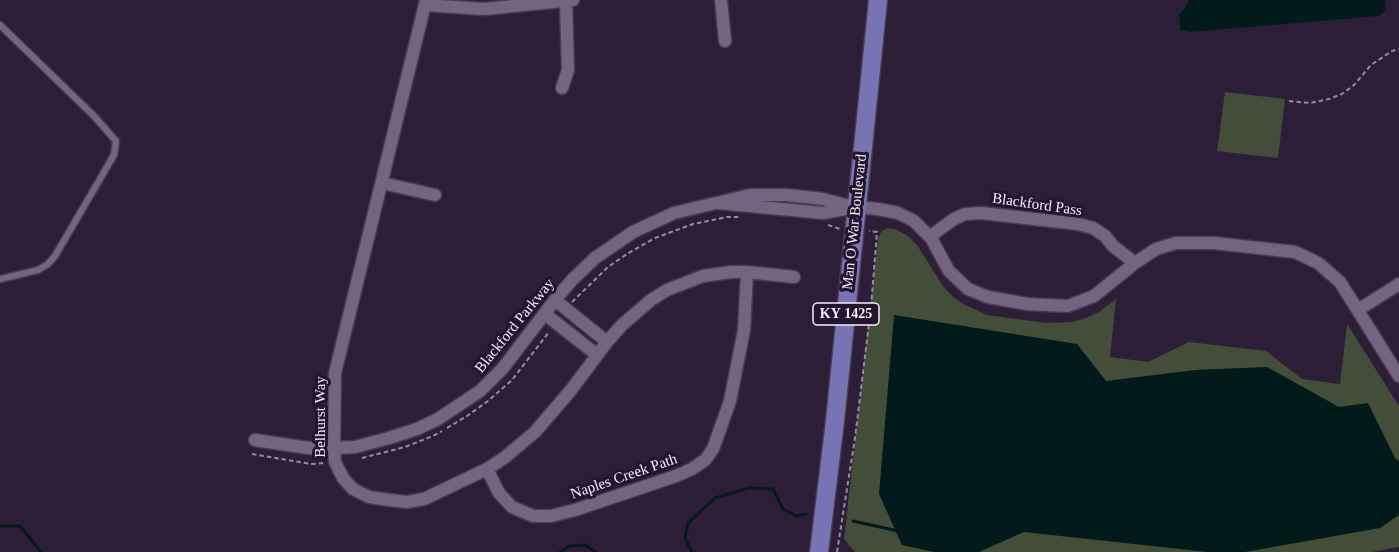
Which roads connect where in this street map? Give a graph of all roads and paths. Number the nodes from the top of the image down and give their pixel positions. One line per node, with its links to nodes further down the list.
1 (569, 0): 4 (street); 8 (street)
2 (721, 0): 6 (street)
3 (878, 0): 12 (main road, Man O War Boulevard / KY 1425)
4 (426, 2): 10 (street, Belhurst Way)
5 (0, 25): 20 (lane)
6 (725, 41)
7 (1399, 49): 9 (path)
8 (562, 88)
9 (1289, 101)
10 (382, 183): 11 (street); 31 (street, Belhurst Way)
11 (435, 195)
12 (856, 207): 15 (main road, Man O War Boulevard / KY 1425); 16 (street, Blackford Parkway); 22 (street, Blackford Parkway)
13 (746, 217): 23 (path)
14 (828, 225): 15 (path)
15 (854, 230): 36 (main road, Man O War Boulevard / KY 1425); 37 (path)
16 (931, 238): 17 (street, Blackford Pass); 17 (street, Blackford Parkway)
17 (1135, 263): 24 (street, Blackford Parkway)
18 (747, 272): 19 (street, Belhurst Way); 27 (street, Belhurst Way); 35 (street, Naples Creek Path)
19 (794, 277)
20 (0, 279)
21 (1399, 284): 24 (street)
22 (555, 300): 23 (street); 25 (street, Blackford Parkway)
23 (566, 309): 27 (street)
24 (1358, 310): 29 (street, Blackford Parkway)
25 (545, 314): 26 (street); 31 (street, Blackford Parkway)
26 (556, 322): 28 (street); 33 (path)
27 (608, 342): 28 (street, Belhurst Way)
28 (597, 356): 35 (street, Belhurst Way)
29 (1399, 376)
30 (255, 440): 31 (street, Blackford Parkway)
31 (334, 448): 34 (street, Belhurst Way)
32 (252, 454): 34 (path)
33 (358, 458)
34 (335, 462): 35 (street, Belhurst Way)
35 (487, 469)
36 (819, 552)
37 (837, 552)

